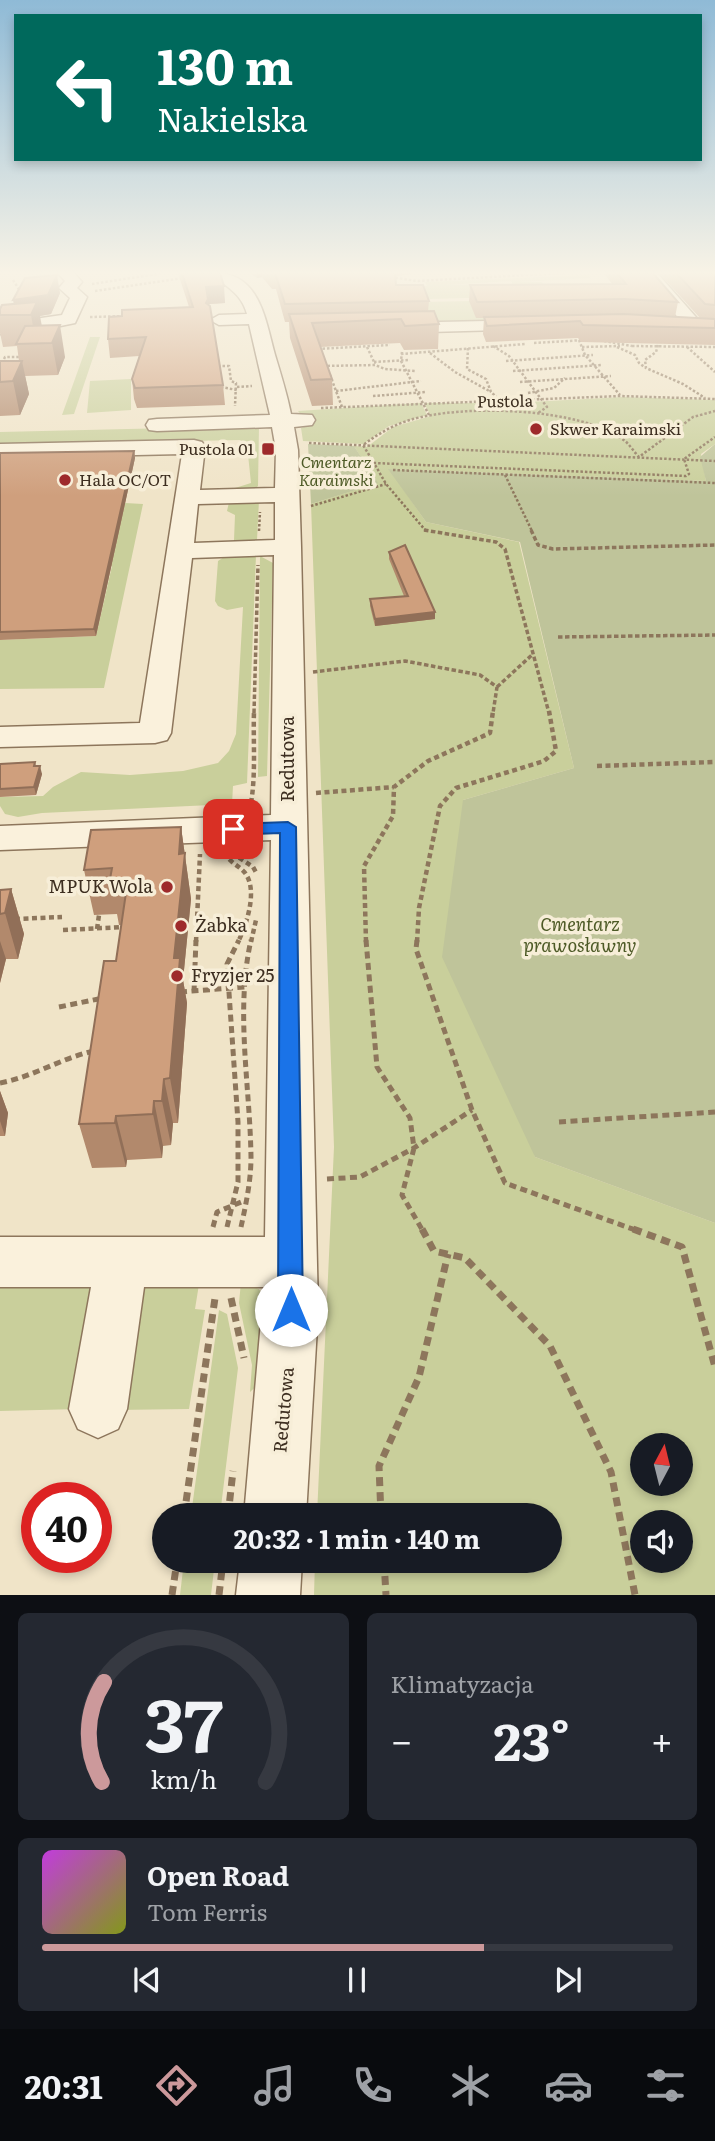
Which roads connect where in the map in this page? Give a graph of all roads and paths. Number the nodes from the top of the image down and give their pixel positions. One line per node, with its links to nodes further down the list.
1 (50, 347): 34 (path)
2 (275, 347): 80 (street, Redutowa)
3 (339, 347): 15 (path)
4 (367, 347): 28 (path)
5 (405, 347): 14 (path)
6 (475, 347): 12 (path)
7 (495, 347): 26 (path)
8 (582, 347): 16 (path)
9 (618, 347): 18 (path)
10 (657, 347): 19 (path)
11 (688, 347): 21 (path)
12 (468, 348): 13 (path); 35 (path)
13 (430, 353): 14 (path); 37 (path)
14 (401, 354): 24 (path)
15 (319, 355)
16 (585, 355): 17 (path); 27 (path); 33 (path)
17 (593, 355)
18 (635, 356): 19 (path); 36 (path)
19 (646, 357): 36 (path)
20 (695, 359): 21 (path)
21 (702, 359): 44 (path)
22 (324, 360): 32 (path)
23 (410, 360): 24 (path)
24 (401, 361): 28 (path); 40 (path)
25 (506, 361): 26 (path)
26 (513, 361): 27 (path); 43 (path)
27 (536, 361): 39 (path)
28 (375, 364): 32 (path); 40 (path)
29 (602, 365): 33 (path)
30 (218, 366): 55 (path)
31 (319, 366): 32 (path)
32 (327, 366): 48 (path)
33 (594, 366): 39 (path); 45 (path)
34 (0, 367)
35 (466, 367): 37 (path); 62 (path)
36 (646, 368): 70 (path)
37 (451, 369): 62 (path)
38 (705, 369): 44 (path)
39 (543, 370): 43 (path); 49 (path)
40 (406, 371): 41 (path); 52 (path)
41 (415, 371)
42 (513, 371): 43 (path)
43 (520, 371): 54 (path)
44 (714, 371)
45 (603, 376): 46 (path); 50 (path); 67 (path)
46 (611, 376)
47 (323, 377): 48 (path)
48 (331, 377): 59 (path)
49 (550, 378): 50 (path); 54 (path)
50 (566, 378): 65 (path)
51 (421, 381): 52 (path)
52 (412, 382): 60 (path); 63 (path)
53 (520, 382): 54 (path)
54 (528, 382): 65 (path)
55 (237, 386): 56 (path); 57 (path); 57 (path); 57 (path)
56 (252, 386)
57 (227, 387)
58 (327, 388): 59 (path)
59 (335, 389): 60 (path); 69 (path)
60 (370, 389): 66 (path)
61 (426, 392): 63 (path)
62 (491, 392): 74 (path)
63 (417, 393): 66 (path); 73 (path)
64 (528, 393): 65 (path)
65 (536, 393): 72 (path)
66 (373, 396): 75 (path)
67 (620, 396): 70 (path, Pustola); 72 (path, Pustola)
68 (331, 399): 69 (path)
69 (339, 399): 76 (path)
70 (706, 399): 71 (path, Pustola)
71 (715, 399)
72 (542, 400): 74 (path, Pustola); 78 (path)
73 (422, 402): 74 (path, Pustola); 75 (path, Pustola); 79 (path)
74 (501, 402)
75 (377, 405): 76 (path, Pustola)
76 (342, 407): 80 (path, Pustola)
77 (715, 411): 86 (path)
78 (537, 413): 79 (path); 86 (path)
79 (429, 415): 84 (path)
80 (302, 417): 81 (street); 95 (street, Redutowa)
81 (136, 426)
82 (715, 437): 87 (path)
83 (301, 442): 84 (path)
84 (363, 445): 86 (path); 89 (path)
85 (0, 450): 94 (street)
86 (639, 457): 87 (path)
87 (684, 459): 88 (path); 89 (path)
88 (715, 461)
89 (374, 463): 93 (path)
90 (393, 470): 91 (path)
91 (505, 475): 92 (path); 96 (path)
92 (715, 483)
93 (386, 484): 95 (path); 101 (path)
94 (188, 497): 95 (street); 98 (street)
95 (295, 502): 97 (street, Redutowa)
96 (715, 545)
97 (288, 547): 98 (street); 108 (street, Redutowa)
98 (180, 551): 104 (street)
99 (715, 635): 100 (path)
100 (558, 637)
101 (533, 654): 103 (path); 127 (path)
102 (307, 672): 103 (path)
103 (497, 687): 107 (path)
104 (0, 737)
105 (715, 762): 106 (path)
106 (597, 766)
107 (394, 787): 108 (path); 130 (path)
108 (300, 810): 109 (street); 139 (street, Redutowa)
109 (0, 838)
110 (200, 854): 121 (path)
111 (260, 883): 120 (path)
112 (259, 900): 119 (path)
113 (99, 915): 117 (path)
114 (62, 917): 115 (path)
115 (12, 919)
116 (136, 927): 117 (path)
117 (96, 929): 118 (path)
118 (63, 930)
119 (245, 987): 120 (path); 134 (path)
120 (228, 988): 121 (path); 133 (path)
121 (194, 992): 122 (path)
122 (166, 993)
123 (109, 997): 124 (path)
124 (59, 1007)
125 (101, 1050): 126 (path)
126 (0, 1083)
127 (472, 1110): 130 (path); 140 (path)
128 (715, 1112): 129 (path)
129 (559, 1122)
130 (414, 1148): 131 (path); 135 (path)
131 (324, 1180)
132 (260, 1181): 134 (path)
133 (237, 1182): 134 (path); 138 (path)
134 (250, 1182): 138 (path)
135 (448, 1254): 147 (path); 156 (path)
136 (122, 1261): 137 (street); 138 (street); 142 (street)
137 (0, 1262)
138 (227, 1262): 139 (street); 141 (path); 144 (path)
139 (291, 1262): 146 (street, Redutowa)
140 (715, 1367)
141 (245, 1371)
142 (98, 1409)
143 (234, 1463): 145 (path)
144 (186, 1503)
145 (229, 1503)
146 (276, 1503)
147 (380, 1503)
148 (175, 1573): 152 (path)
149 (222, 1573): 153 (path)
150 (270, 1573): 154 (street)
151 (385, 1573): 155 (path)
152 (172, 1595)
153 (219, 1595)
154 (268, 1595)
155 (386, 1595)
156 (635, 1595)

